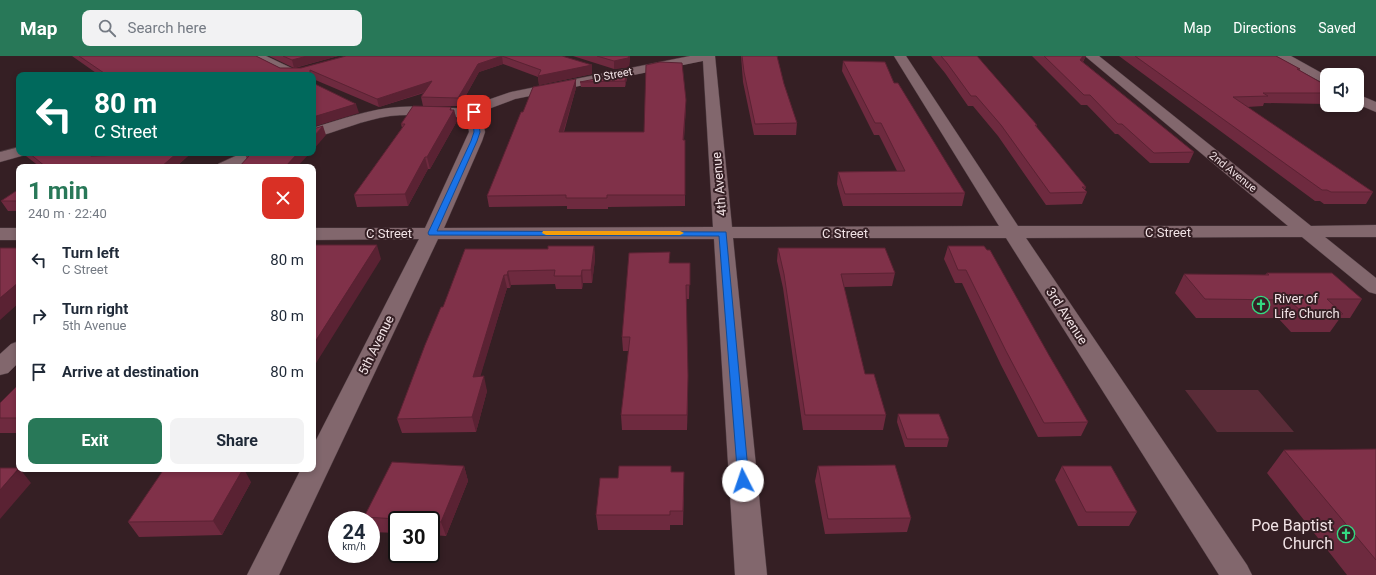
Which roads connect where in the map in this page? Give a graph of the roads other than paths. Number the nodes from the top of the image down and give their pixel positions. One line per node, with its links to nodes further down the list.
1 (256, 56): 8 (street)
2 (708, 56): 10 (street, D Street); 25 (street, 4th Avenue)
3 (900, 56): 26 (street, 3rd Avenue)
4 (1091, 56): 22 (street, 2nd Avenue)
5 (1282, 56): 11 (street)
6 (592, 68): 10 (street)
7 (308, 70): 9 (street)
8 (287, 72)
9 (302, 72)
10 (614, 75): 15 (street, D Street)
11 (1320, 77)
12 (1364, 102): 14 (street)
13 (356, 104): 16 (street)
14 (1376, 108)
15 (474, 112): 16 (street, D Street); 24 (street, 5th Avenue)
16 (377, 114): 17 (street, D Street)
17 (316, 132)
18 (16, 153): 20 (street)
19 (248, 156): 21 (street)
20 (0, 157)
21 (231, 164)
22 (1306, 231): 23 (street, C Street); 26 (street, C Street); 30 (street, 2nd Avenue)
23 (1376, 231)
24 (432, 233): 25 (street, C Street); 29 (street, C Street); 33 (street, 5th Avenue)
25 (723, 233): 26 (street, C Street); 36 (street, 4th Avenue)
26 (1013, 233): 37 (street, 3rd Avenue)
27 (0, 234): 28 (street)
28 (16, 234)
29 (316, 234)
30 (1376, 288)
31 (16, 352): 32 (street)
32 (0, 367)
33 (316, 468)
34 (314, 472): 35 (street, 5th Avenue)
35 (263, 575)
36 (751, 575)
37 (1236, 575)

